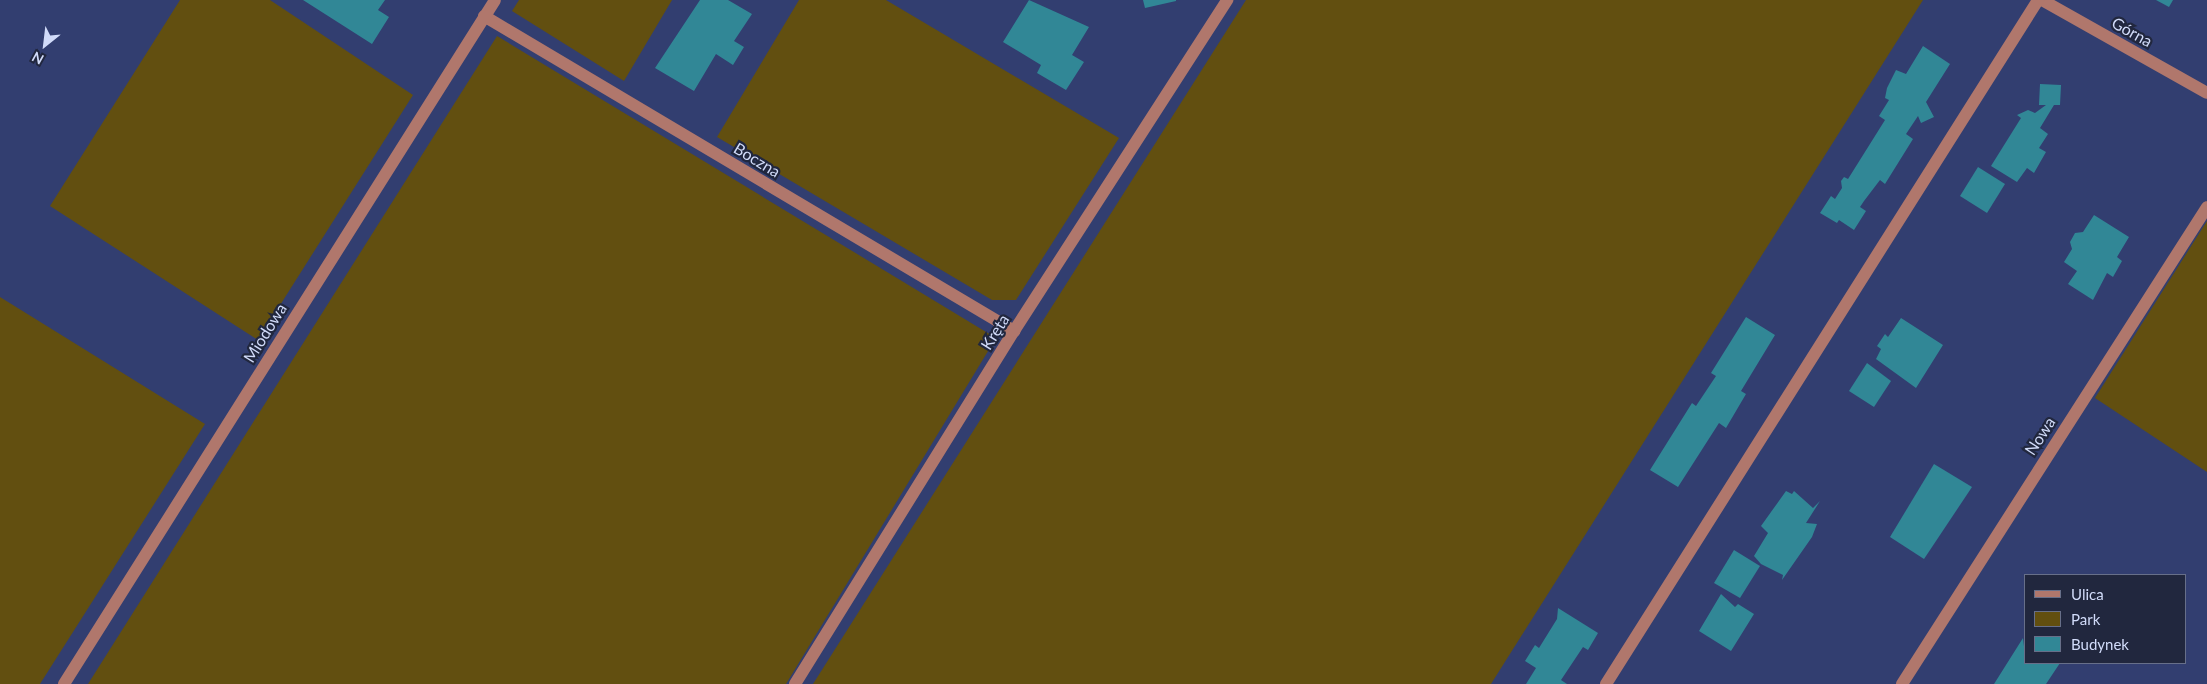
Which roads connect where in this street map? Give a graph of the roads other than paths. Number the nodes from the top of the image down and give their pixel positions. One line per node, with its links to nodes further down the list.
1 (494, 0): 5 (street, Miodowa)
2 (1227, 0): 8 (street, Kręta)
3 (2038, 0): 11 (street)
4 (2042, 0): 6 (street, Górna)
5 (484, 16): 8 (street, Boczna); 9 (street, Miodowa)
6 (2207, 93)
7 (2207, 207): 12 (street, Nowa)
8 (1014, 331): 10 (street, Kręta)
9 (64, 684)
10 (794, 684)
11 (1606, 684)
12 (1902, 684)

